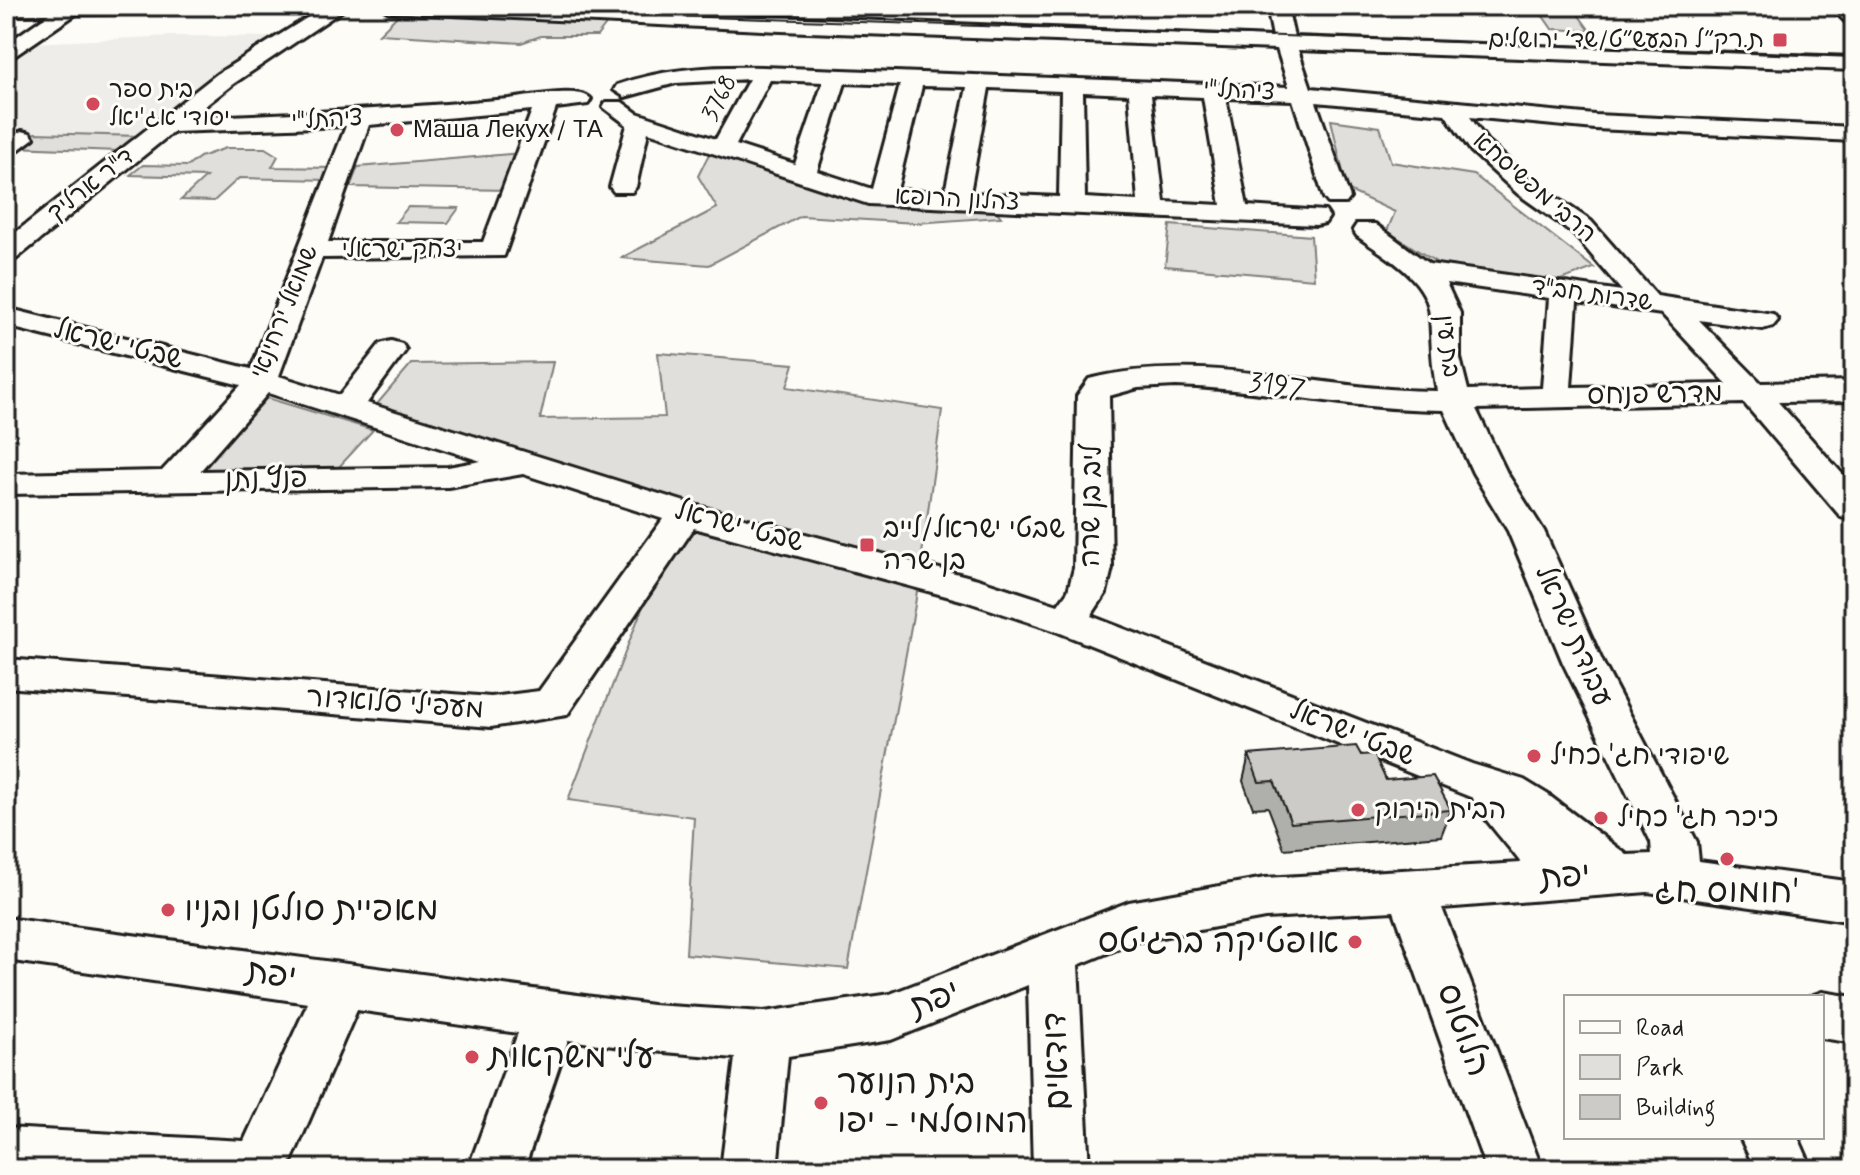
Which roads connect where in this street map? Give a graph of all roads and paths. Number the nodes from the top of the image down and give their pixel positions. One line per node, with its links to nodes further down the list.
1 (178, 6): 7 (street)
2 (339, 6): 13 (street, ד"ר ארליך)
3 (358, 6): 13 (street, ד"ר ארליך)
4 (389, 6): 12 (street)
5 (743, 6): 8 (street)
6 (1839, 6): 10 (street)
7 (81, 7): 9 (street); 14 (street)
8 (766, 7): 11 (street)
9 (6, 9)
10 (1854, 19)
11 (1225, 21)
12 (1281, 23): 15 (street); 23 (street)
13 (295, 35): 29 (street, ד"ר ארליך)
14 (6, 53)
15 (1854, 64)
16 (763, 73): 17 (street, ציהתל"י); 24 (street, ציהתל"י); 31 (street, 3768)
17 (836, 76): 18 (street, ציהתל"י); 32 (street)
18 (912, 80): 19 (street, ציהתל"י); 34 (street)
19 (979, 82): 20 (street, ציהתל"י); 35 (street)
20 (1072, 85): 21 (street, ציהתל"י); 36 (street)
21 (1139, 87): 22 (street, ציהתל"י); 37 (street)
22 (1213, 89): 23 (street, ציהתל"י); 38 (street)
23 (1304, 94): 26 (street, ציהתל"י); 39 (street)
24 (619, 99): 25 (street, ציהתל"י); 28 (street, צהלון הרופא)
25 (547, 100): 27 (street, ציהתל"י); 41 (street, יצחק ישראלי)
26 (1453, 109): 30 (street, ציהתל"י); 45 (street, הרבי מפשיסחא)
27 (360, 119): 29 (street, ציהתל"י); 41 (street, שמואל ירחינאי)
28 (639, 121): 31 (street, צהלון הרופא); 33 (street)
29 (168, 125): 42 (street, ד"ר ארליך)
30 (1854, 134)
31 (723, 148): 32 (street, צהלון הרופא)
32 (804, 174): 34 (street, צהלון הרופא)
33 (623, 187)
34 (883, 196): 35 (street, צהלון הרופא)
35 (956, 200): 36 (street, צהלון הרופא)
36 (1072, 205): 37 (street, צהלון הרופא)
37 (1152, 208): 38 (street, צהלון הרופא)
38 (1235, 213): 39 (street, צהלון הרופא)
39 (1316, 217): 40 (street, צהלון הרופא)
40 (1376, 222): 43 (street, בת עין)
41 (310, 250): 49 (street, שמואל ירחינאי)
42 (6, 253)
43 (1421, 271): 44 (street, שדרות חב"ד); 54 (street, בת עין)
44 (1564, 291): 45 (street, שדרות חב"ד); 51 (street)
45 (1659, 304): 47 (street, שדרות חב"ד); 53 (street, הרבי מפשיסחא)
46 (6, 317): 49 (street, שבטי ישראל)
47 (1763, 320)
48 (391, 350): 55 (street)
49 (262, 381): 55 (street, שבטי ישראל); 59 (street, שמואל ירחינאי)
50 (1100, 386): 54 (street, 3197); 63 (street, ליב בן שרה)
51 (1556, 386)
52 (1854, 391): 53 (street, מדרש פנחס)
53 (1753, 393): 54 (street, מדרש פנחס); 61 (street, הרבי מפשיסחא)
54 (1455, 400): 67 (street, עבודת ישראל)
55 (347, 408): 56 (street, שבטי ישראל)
56 (400, 424): 57 (street, שבטי ישראל); 58 (street)
57 (525, 464): 58 (street, פנץ נתן); 62 (street, שבטי ישראל)
58 (351, 479): 59 (street, פנץ נתן)
59 (171, 482): 60 (street, פנץ נתן)
60 (6, 484)
61 (1854, 509)
62 (685, 514): 63 (street, שבטי ישראל); 64 (street, מעפילי סלואדור)
63 (1067, 621): 65 (street, שבטי ישראל)
64 (6, 673)
65 (1459, 777): 66 (street, שבטי ישראל); 68 (street, שבטי ישראל)
66 (1616, 873): 67 (street, יפת); 68 (street, יפת)
67 (1677, 876): 70 (street, יפת)
68 (1558, 878): 69 (street, יפת)
69 (1411, 891): 72 (street, יפת); 85 (street, הלוטוס)
70 (1854, 902)
71 (6, 939): 73 (street, יפת)
72 (1052, 952): 77 (street, יפת); 84 (street, דודאים)
73 (342, 985): 74 (street, יפת); 81 (street)
74 (551, 1014): 77 (street, יפת); 82 (street)
75 (1824, 1015): 76 (street)
76 (1854, 1020)
77 (764, 1036): 83 (street)
78 (1769, 1139): 86 (street)
79 (6, 1155): 80 (street)
80 (250, 1169)
81 (260, 1169)
82 (496, 1169)
83 (749, 1169)
84 (1061, 1169)
85 (1514, 1169)
86 (1784, 1169)

